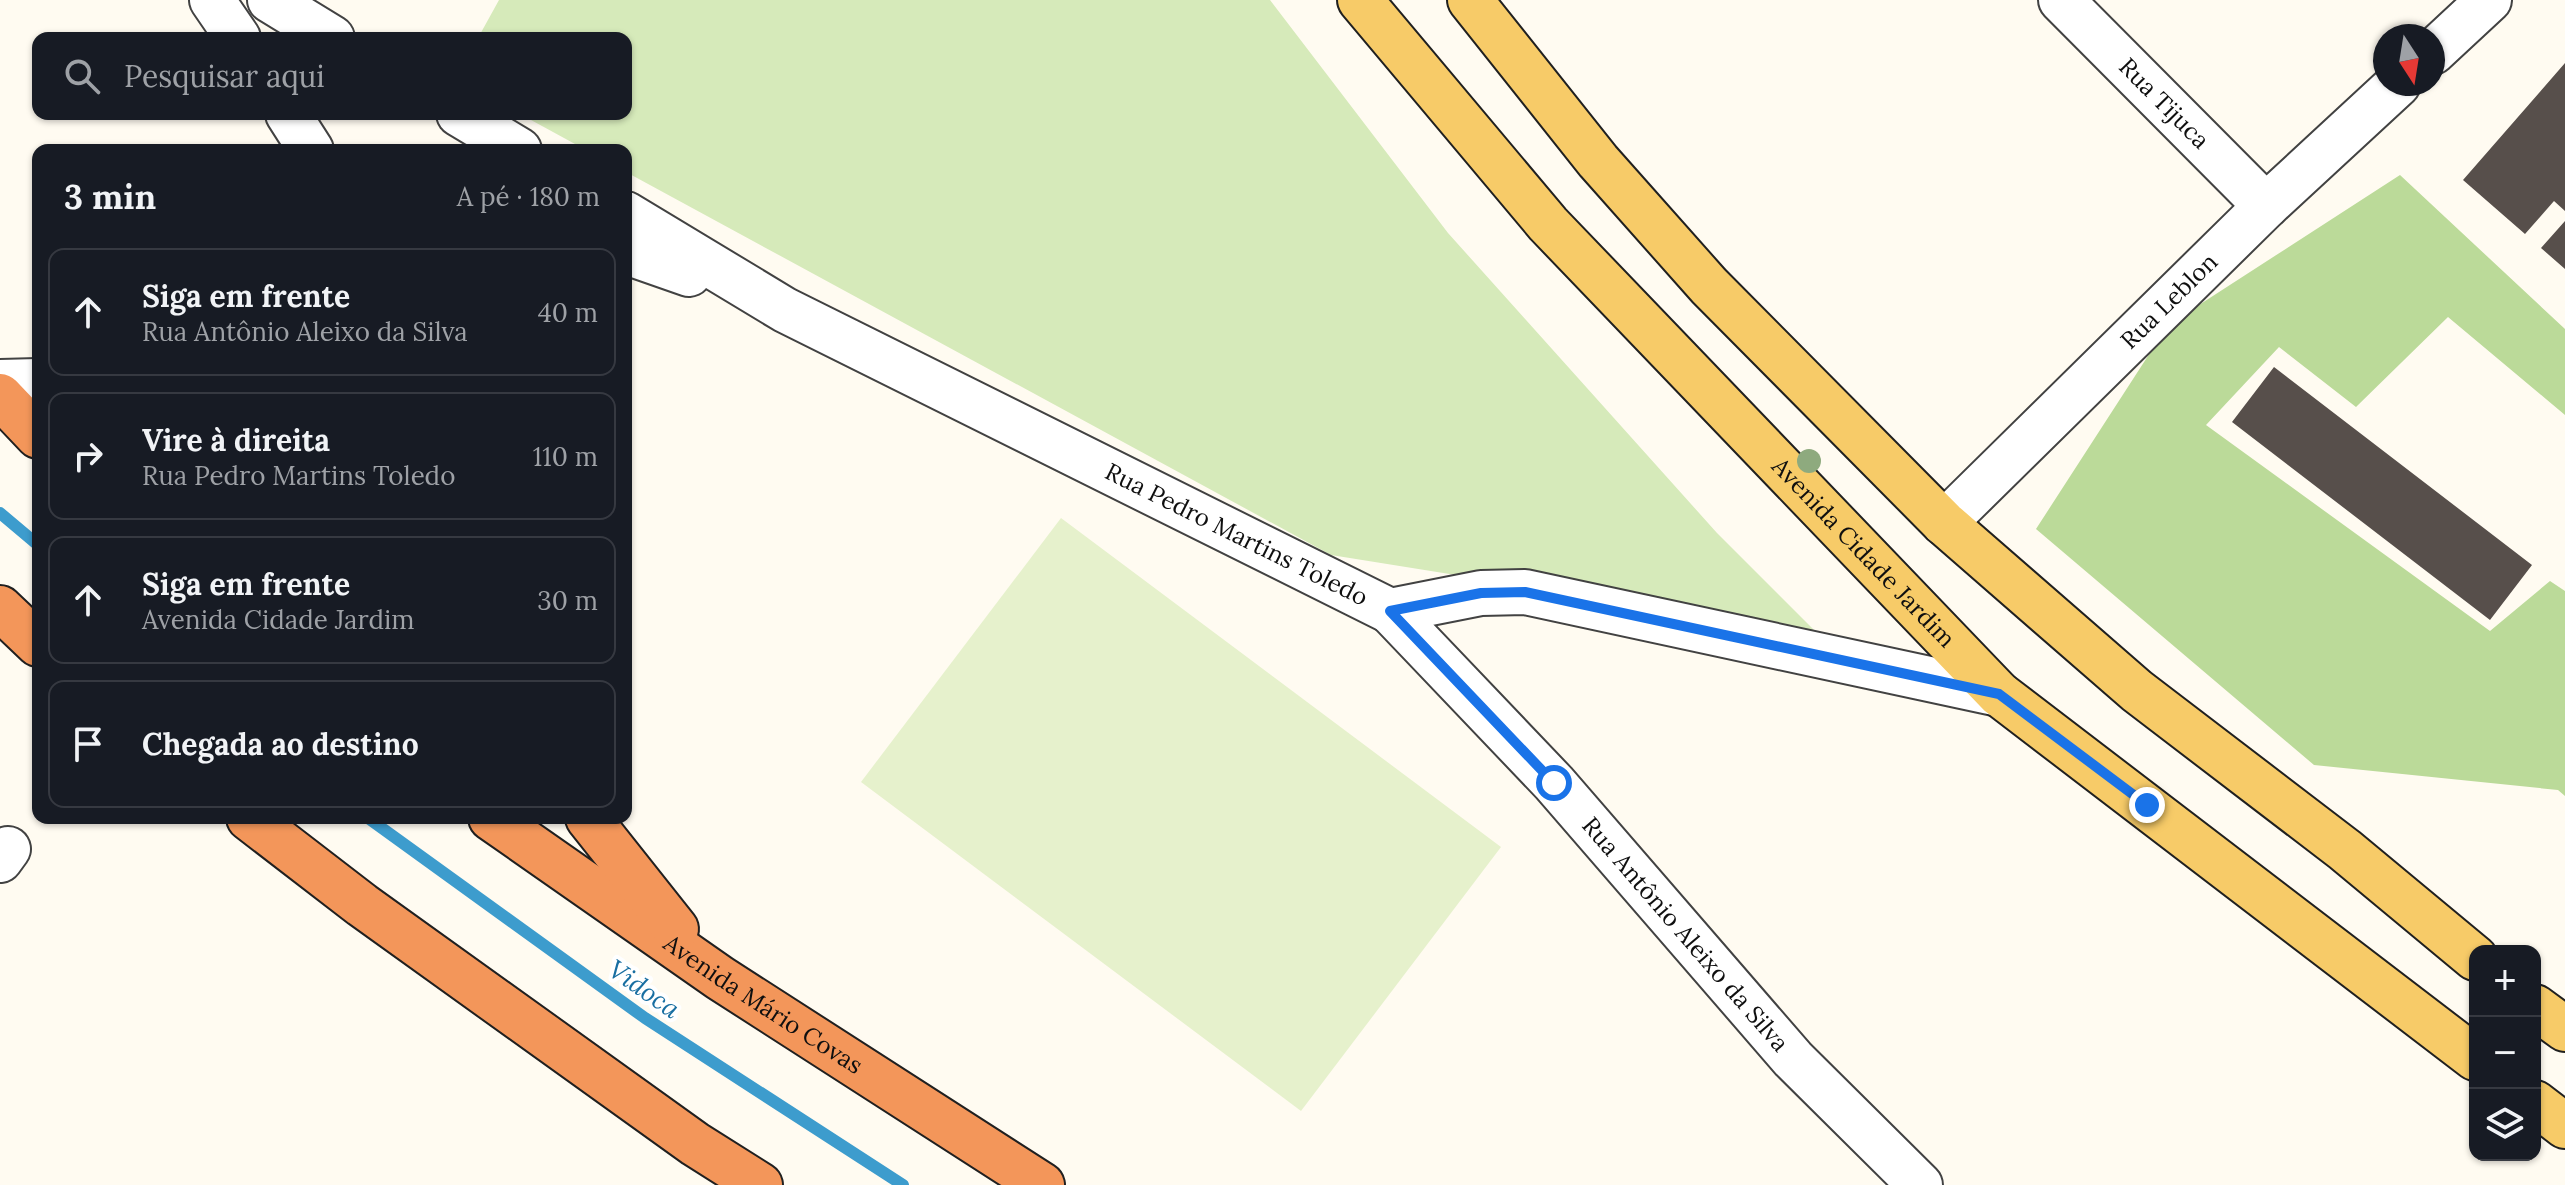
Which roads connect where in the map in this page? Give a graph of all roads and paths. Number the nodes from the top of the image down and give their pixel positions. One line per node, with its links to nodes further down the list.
1 (212, 0): 7 (street)
2 (270, 0): 8 (street)
3 (1360, 0): 29 (main road, Avenida Cidade Jardim)
4 (1470, 0): 25 (main road)
5 (2061, 0): 17 (street, Rua Tijuca)
6 (2489, 0): 9 (street)
7 (234, 32)
8 (322, 32)
9 (2445, 41)
10 (2385, 96): 17 (street, Rua Leblon)
11 (288, 120): 14 (street)
12 (291, 120): 15 (street)
13 (469, 120): 16 (street)
14 (290, 144)
15 (307, 144)
16 (509, 144)
17 (2266, 206): 25 (street, Rua Leblon)
18 (632, 218): 20 (street)
19 (632, 254): 20 (street)
20 (785, 310): 27 (street, Rua Pedro Martins Toledo)
21 (32, 381): 22 (street)
22 (0, 382)
23 (0, 396): 24 (highway)
24 (32, 430)
25 (1944, 523): 33 (main road)
26 (0, 608): 28 (highway)
27 (1390, 611): 29 (street, Rua Pedro Martins Toledo); 42 (street, Rua Antônio Aleixo da Silva)
28 (32, 638)
29 (1999, 694): 37 (main road, Avenida Cidade Jardim)
30 (257, 824): 40 (highway)
31 (500, 824): 34 (highway, Avenida Mário Covas)
32 (593, 824): 34 (highway)
33 (2469, 953)
34 (720, 978): 41 (highway, Avenida Mário Covas)
35 (2541, 1011): 36 (main road)
36 (2565, 1029)
37 (2469, 1053)
38 (2541, 1108): 39 (main road)
39 (2565, 1126)
40 (760, 1185)
41 (1042, 1185)
42 (1920, 1185)

